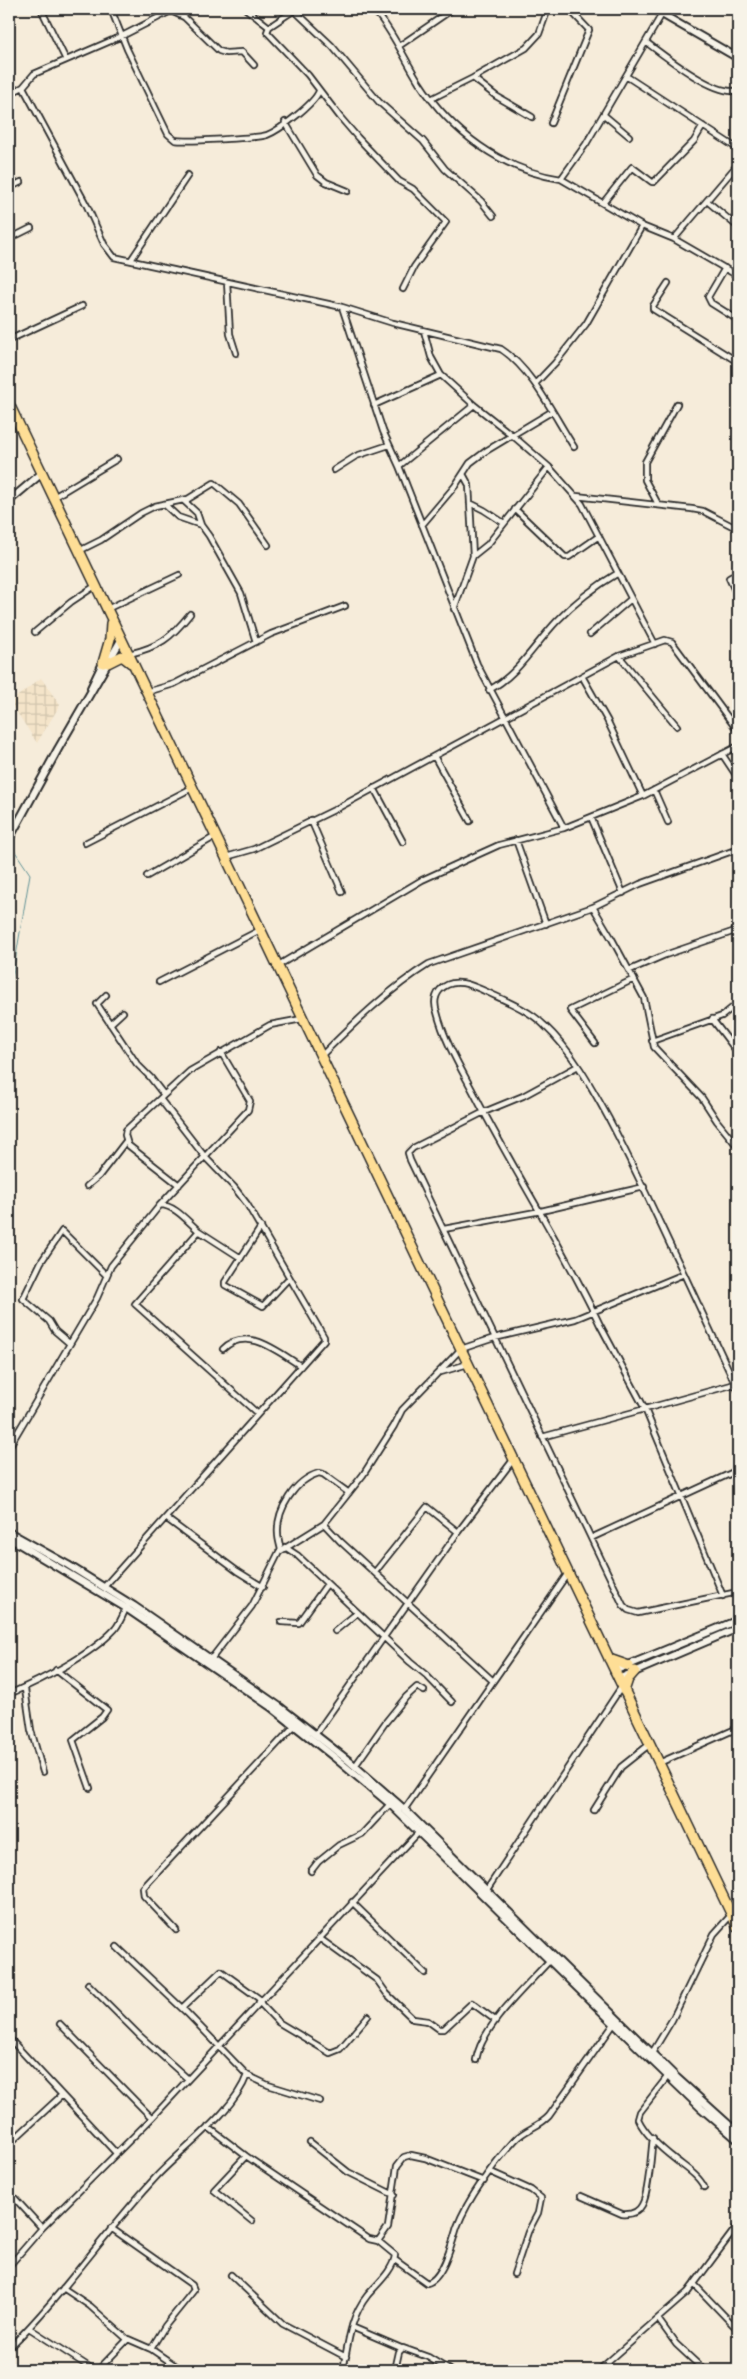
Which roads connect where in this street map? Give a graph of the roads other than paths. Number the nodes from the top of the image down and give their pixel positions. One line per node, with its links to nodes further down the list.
1 (41, 9): 16 (street)
2 (111, 9): 12 (street)
3 (246, 9): 11 (street)
4 (294, 9): 11 (street); 40 (street)
5 (365, 9): 14 (street)
6 (453, 9): 14 (street)
7 (548, 9): 19 (street)
8 (569, 9): 28 (street)
9 (653, 9): 10 (main road)
10 (662, 14): 13 (street); 15 (main road)
11 (269, 27): 22 (street)
12 (122, 36): 16 (street); 17 (street); 27 (street)
13 (646, 42): 18 (street); 21 (street)
14 (399, 46): 24 (street)
15 (738, 58)
16 (66, 60): 20 (street)
17 (254, 65)
18 (626, 76): 25 (street); 29 (street)
19 (473, 78): 24 (street); 26 (street)
20 (23, 87): 23 (street); 46 (street)
21 (738, 90)
22 (319, 91): 27 (street); 51 (street)
23 (9, 94)
24 (431, 99): 34 (street)
25 (604, 115): 30 (street); 34 (street)
26 (532, 116)
27 (285, 122): 37 (street)
28 (550, 123)
29 (703, 126): 31 (street); 38 (street)
30 (629, 136)
31 (738, 149)
32 (738, 164): 39 (street)
33 (188, 175): 46 (street)
34 (561, 179): 38 (street)
35 (21, 182): 36 (street)
36 (9, 188)
37 (348, 191)
38 (603, 202): 41 (street)
39 (707, 202): 42 (street); 45 (street)
40 (493, 216)
41 (642, 226): 45 (street); 60 (street)
42 (738, 227)
43 (30, 228): 44 (street)
44 (9, 239)
45 (674, 239): 47 (street)
46 (131, 260): 49 (street)
47 (724, 268): 48 (street); 54 (street)
48 (738, 276)
49 (227, 282): 53 (street); 57 (street)
50 (668, 283): 58 (street)
51 (403, 289)
52 (82, 306): 56 (street)
53 (342, 306): 55 (street); 63 (street)
54 (738, 320)
55 (424, 331): 59 (street); 60 (street)
56 (9, 340)
57 (236, 353)
58 (737, 360)
59 (441, 375): 63 (street); 64 (street)
60 (535, 384): 65 (street)
61 (9, 404): 73 (highway)
62 (677, 404): 81 (street)
63 (374, 405): 67 (street)
64 (474, 405): 66 (street); 70 (street)
65 (551, 412): 66 (street); 68 (street)
66 (512, 435): 71 (street); 74 (street)
67 (390, 446): 70 (street); 72 (street)
68 (574, 447)
69 (117, 458): 76 (street)
70 (399, 466): 84 (street)
71 (549, 467): 75 (street); 82 (street)
72 (334, 470)
73 (42, 472): 76 (highway); 78 (main road)
74 (463, 474): 80 (street); 84 (street)
75 (576, 496): 81 (street); 87 (street)
76 (54, 497): 89 (highway)
77 (183, 500): 79 (street); 85 (street); 88 (street)
78 (9, 501)
79 (164, 504): 85 (street); 89 (street)
80 (470, 504): 83 (street); 90 (street)
81 (658, 504): 86 (street)
82 (516, 509): 83 (street); 87 (street)
83 (504, 523): 90 (street)
84 (422, 525): 98 (street)
85 (201, 526): 104 (street)
86 (738, 529)
87 (599, 536): 91 (street)
88 (268, 545)
89 (79, 551): 94 (highway)
90 (473, 556): 98 (street)
91 (618, 573): 96 (street); 111 (street)
92 (738, 573): 95 (street)
93 (179, 575): 99 (street)
94 (95, 586): 99 (highway); 101 (street)
95 (738, 597)
96 (631, 599): 102 (street); 105 (street)
97 (345, 606): 104 (street)
98 (454, 609): 111 (street)
99 (109, 613): 103 (highway); 108 (highway)
100 (190, 614): 106 (street)
101 (35, 632)
102 (590, 634)
103 (120, 637): 106 (highway); 108 (main road)
104 (256, 642): 112 (street)
105 (655, 644): 107 (street); 115 (street)
106 (129, 654): 109 (highway)
107 (619, 656): 110 (street); 114 (street)
108 (106, 663): 109 (highway); 130 (main road)
109 (135, 666): 112 (highway)
110 (582, 676): 113 (street); 123 (street)
111 (489, 690): 113 (street)
112 (147, 692): 120 (highway)
113 (504, 718): 118 (street); 128 (street)
114 (677, 726)
115 (738, 730)
116 (738, 746): 117 (street)
117 (722, 754): 119 (street); 122 (street)
118 (434, 756): 121 (street); 126 (street)
119 (738, 778)
120 (192, 788): 129 (highway); 133 (street)
121 (374, 788): 125 (street); 132 (street)
122 (654, 790): 123 (street); 127 (street)
123 (643, 796): 124 (street)
124 (591, 817): 128 (street); 138 (street)
125 (311, 820): 135 (street); 137 (street)
126 (470, 821)
127 (668, 822)
128 (564, 828): 131 (street)
129 (216, 836): 135 (highway); 136 (street)
130 (9, 839)
131 (516, 840): 140 (street); 143 (street)
132 (403, 842)
133 (84, 844)
134 (738, 849): 138 (street)
135 (226, 858): 141 (highway)
136 (147, 876)
137 (342, 892)
138 (623, 892): 139 (street)
139 (593, 907): 140 (street); 144 (street)
140 (546, 924): 157 (street)
141 (260, 930): 143 (highway); 146 (street)
142 (738, 930): 144 (street)
143 (277, 966): 150 (highway)
144 (630, 970): 145 (street)
145 (634, 979): 153 (street); 154 (street)
146 (159, 982)
147 (106, 995): 152 (street)
148 (738, 1003): 151 (street)
149 (122, 1012): 152 (street)
150 (302, 1019): 155 (street); 157 (highway)
151 (712, 1019): 153 (street); 156 (street)
152 (110, 1024): 159 (street)
153 (652, 1041): 163 (street)
154 (595, 1043)
155 (221, 1052): 159 (street); 164 (street)
156 (738, 1053)
157 (321, 1056): 181 (highway)
158 (578, 1066): 161 (street); 161 (street); 167 (street)
159 (164, 1095): 160 (street)
160 (160, 1100): 162 (street); 164 (street)
161 (484, 1112): 169 (street); 171 (street)
162 (126, 1141): 165 (street); 166 (street)
163 (738, 1147)
164 (205, 1157): 165 (street); 170 (street)
165 (179, 1185): 168 (street)
166 (87, 1186)
167 (644, 1187): 169 (street); 174 (street)
168 (165, 1203): 172 (street); 175 (street)
169 (541, 1210): 171 (street); 177 (street)
170 (262, 1227): 173 (street); 176 (street)
171 (444, 1229): 178 (street)
172 (199, 1231): 173 (street); 188 (street)
173 (241, 1258): 176 (street)
174 (684, 1274): 177 (street); 185 (street)
175 (106, 1275): 179 (street); 179 (street)
176 (289, 1278): 183 (street)
177 (594, 1311): 178 (street); 187 (street)
178 (494, 1338): 181 (street); 189 (street)
179 (70, 1343): 190 (street)
180 (223, 1349): 183 (street)
181 (461, 1349): 182 (highway); 184 (street)
182 (468, 1364): 184 (street); 191 (highway)
183 (301, 1366): 188 (street)
184 (440, 1373): 193 (street)
185 (735, 1384): 186 (street); 187 (street)
186 (738, 1390)
187 (645, 1410): 189 (street); 194 (street)
188 (258, 1414): 195 (street)
189 (542, 1437): 200 (street)
190 (9, 1446)
191 (513, 1459): 198 (street); 205 (highway)
192 (738, 1470): 194 (street)
193 (349, 1493): 196 (street); 202 (street)
194 (682, 1497): 200 (street); 210 (street)
195 (167, 1519): 207 (street); 208 (street)
196 (324, 1524): 201 (street); 204 (street)
197 (9, 1532): 207 (main road)
198 (458, 1532): 204 (street); 211 (street)
199 (9, 1538): 212 (main road)
200 (591, 1538): 210 (street)
201 (293, 1543): 202 (street); 203 (street)
202 (283, 1549): 203 (street); 208 (street)
203 (293, 1551): 206 (street)
204 (375, 1572): 211 (street)
205 (568, 1573): 220 (highway); 223 (street)
206 (327, 1584): 213 (street); 215 (street)
207 (104, 1587): 219 (main road)
208 (263, 1587): 219 (street)
209 (738, 1592): 210 (street)
210 (723, 1596)
211 (409, 1604): 218 (street); 223 (street)
212 (126, 1608): 222 (street); 229 (main road)
213 (357, 1613): 217 (street); 218 (street)
214 (738, 1620): 221 (main road)
215 (281, 1622)
216 (738, 1628): 221 (main road)
217 (335, 1631)
218 (384, 1638): 228 (street); 231 (street)
219 (211, 1659): 229 (main road)
220 (609, 1659): 221 (highway); 224 (highway)
221 (632, 1669): 224 (main road); 224 (highway)
222 (56, 1670): 225 (street); 236 (street)
223 (493, 1681): 239 (street)
224 (620, 1681): 232 (highway); 242 (street)
225 (25, 1689): 227 (street); 235 (street)
226 (424, 1691): 234 (street)
227 (9, 1694)
228 (452, 1702)
229 (296, 1723): 231 (main road); 237 (main road); 246 (street)
230 (738, 1728): 233 (street)
231 (316, 1735): 234 (main road)
232 (650, 1744): 233 (highway); 238 (street)
233 (659, 1763): 244 (highway)
234 (355, 1766): 239 (main road)
235 (43, 1772)
236 (90, 1788)
237 (390, 1804): 239 (main road); 241 (street)
238 (594, 1810)
239 (402, 1811): 240 (main road); 242 (main road)
240 (419, 1832): 242 (main road); 243 (street)
241 (311, 1871)
242 (488, 1896): 249 (main road); 260 (main road)
243 (352, 1902): 247 (street); 250 (street)
244 (732, 1914): 245 (highway); 260 (street)
245 (738, 1928)
246 (176, 1930)
247 (319, 1938): 252 (street); 255 (street)
248 (117, 1947): 253 (street)
249 (550, 1960): 255 (street); 257 (main road)
250 (426, 1973)
251 (88, 1984): 264 (street)
252 (260, 2001): 253 (street); 254 (street); 259 (street)
253 (182, 2008): 259 (street)
254 (368, 2016)
255 (495, 2020): 261 (street)
256 (60, 2024): 267 (street)
257 (614, 2024): 263 (main road); 276 (street)
258 (9, 2038): 265 (street)
259 (218, 2045): 262 (street); 264 (street)
260 (652, 2053): 269 (main road)
261 (476, 2060)
262 (247, 2075): 266 (street); 268 (street)
263 (668, 2076): 270 (street); 271 (main road)
264 (188, 2079): 267 (street)
265 (61, 2096): 273 (street); 274 (street)
266 (320, 2101)
267 (152, 2118): 274 (street)
268 (208, 2127): 275 (street); 285 (street)
269 (738, 2134)
270 (653, 2138): 278 (street); 281 (street)
271 (738, 2140)
272 (310, 2142): 280 (street)
273 (9, 2144)
274 (116, 2153): 284 (street)
275 (246, 2156): 282 (street); 286 (street)
276 (491, 2172): 277 (street); 289 (street)
277 (484, 2181): 280 (street); 287 (street)
278 (704, 2187)
279 (9, 2192): 284 (street)
280 (394, 2195): 286 (street)
281 (581, 2196)
282 (252, 2221)
283 (738, 2225): 291 (street)
284 (42, 2228): 288 (street)
285 (111, 2228): 292 (street); 300 (street)
286 (378, 2241): 287 (street)
287 (394, 2260): 294 (street)
288 (9, 2266)
289 (514, 2274)
290 (231, 2275): 302 (street)
291 (694, 2284): 293 (street); 296 (street)
292 (64, 2288): 295 (street); 297 (street)
293 (658, 2319): 304 (street); 313 (street)
294 (352, 2326): 299 (street); 301 (street)
295 (30, 2328): 298 (street); 305 (street)
296 (738, 2330)
297 (127, 2339): 300 (street); 306 (street)
298 (9, 2348)
299 (401, 2348): 309 (street); 310 (street)
300 (151, 2349): 307 (street)
301 (347, 2351): 302 (street); 303 (street)
302 (339, 2353): 303 (street)
303 (346, 2357): 308 (street)
304 (607, 2363): 311 (street); 312 (street)
305 (94, 2370)
306 (98, 2370)
307 (182, 2370)
308 (343, 2370)
309 (396, 2370)
310 (448, 2370)
311 (599, 2370)
312 (614, 2370)
313 (704, 2370)

